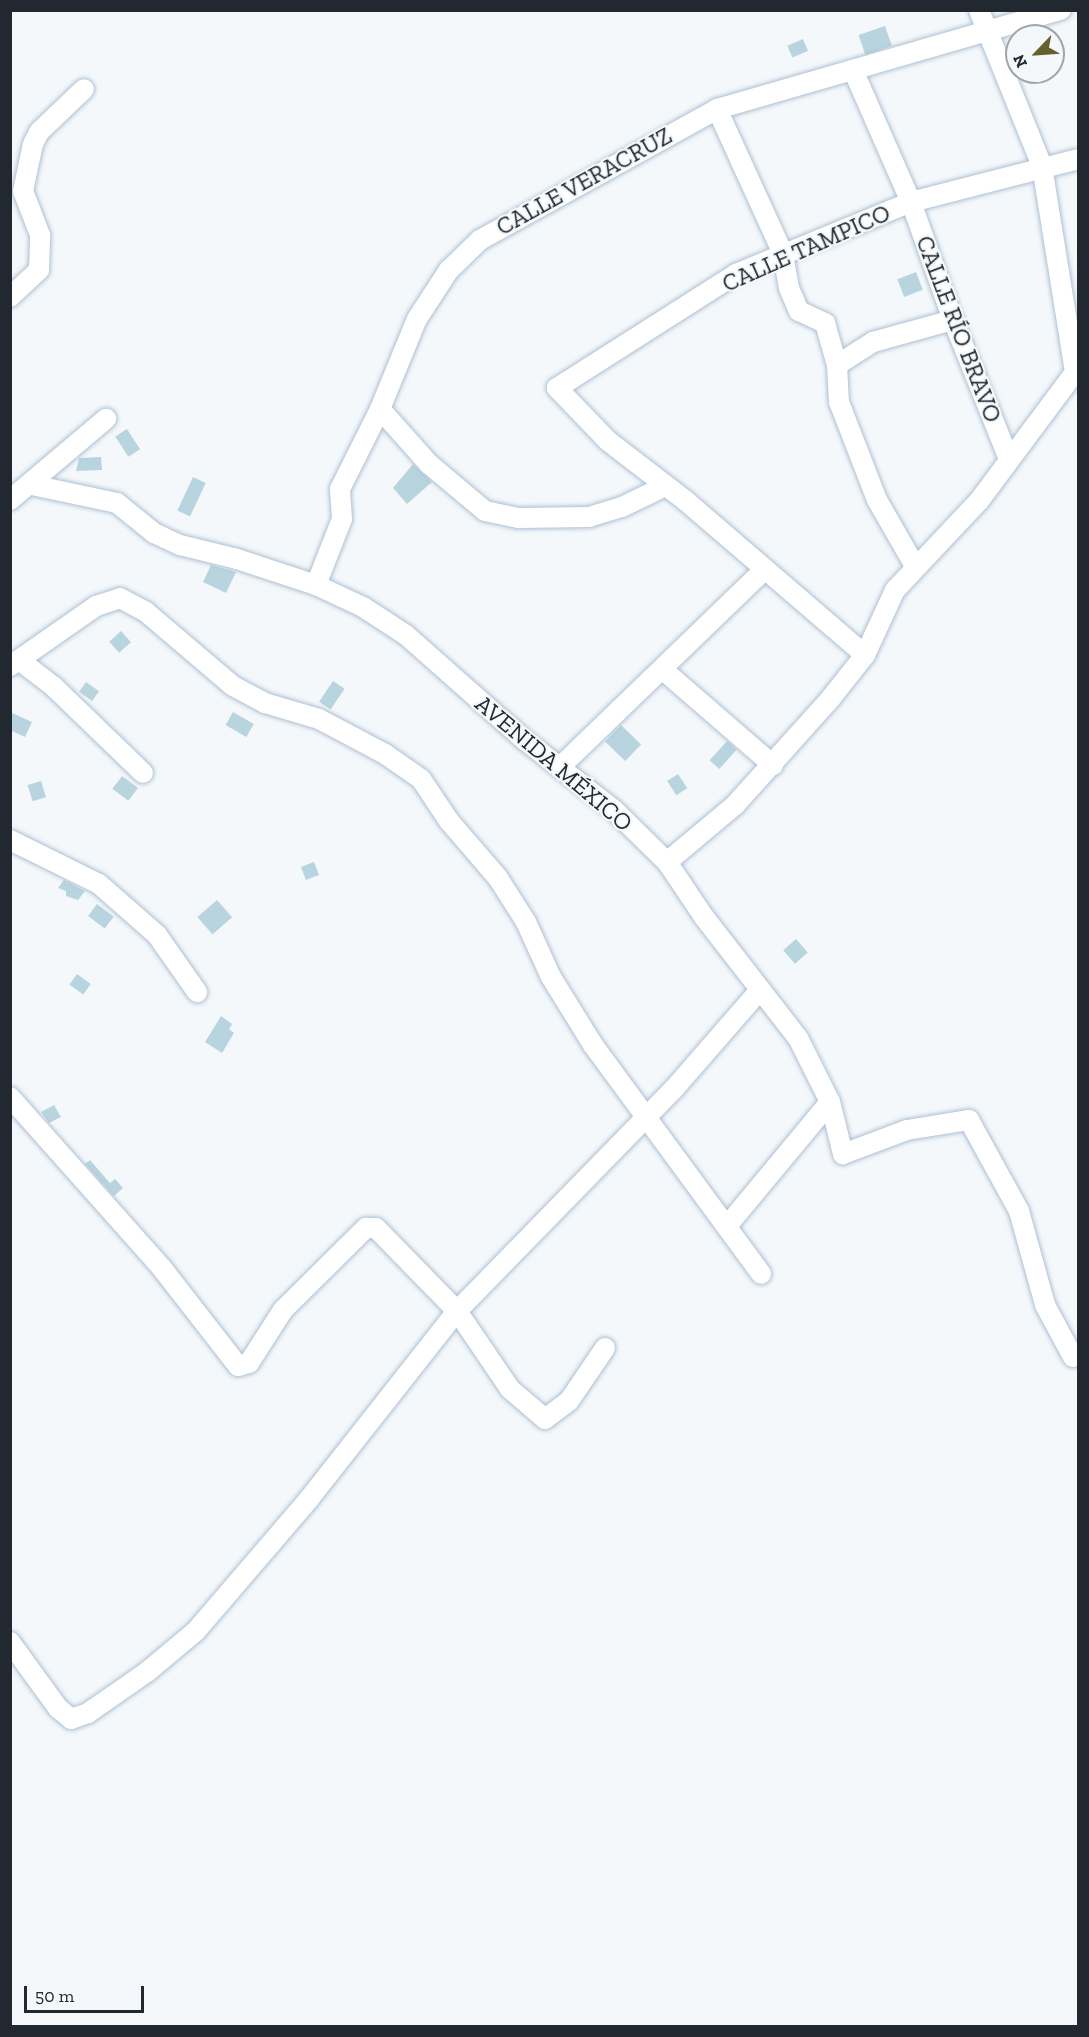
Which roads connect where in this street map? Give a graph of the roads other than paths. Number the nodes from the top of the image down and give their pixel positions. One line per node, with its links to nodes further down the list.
1 (979, 10): 3 (street)
2 (1061, 10): 3 (street, CALLE VERACRUZ)
3 (987, 32): 4 (street, CALLE VERACRUZ); 8 (street)
4 (853, 70): 6 (street, CALLE VERACRUZ); 9 (street, CALLE RÍO BRAVO)
5 (84, 89): 11 (street)
6 (717, 109): 10 (street); 15 (street, CALLE VERACRUZ)
7 (1078, 159): 8 (street, CALLE TAMPICO)
8 (1042, 166): 9 (street, CALLE TAMPICO); 14 (street)
9 (911, 202): 10 (street, CALLE TAMPICO); 12 (street, CALLE RÍO BRAVO)
10 (783, 254): 13 (street); 19 (street, CALLE TAMPICO)
11 (10, 297)
12 (952, 320): 13 (street); 17 (street, CALLE RÍO BRAVO)
13 (837, 366): 21 (street)
14 (1077, 378): 17 (street)
15 (380, 409): 19 (street); 23 (street, CALLE VERACRUZ)
16 (106, 418): 18 (street)
17 (1008, 457): 21 (street)
18 (32, 485): 20 (street); 23 (street, AVENIDA MÉXICO)
19 (665, 486): 22 (street)
20 (10, 500)
21 (915, 566): 24 (street)
22 (764, 570): 24 (street); 26 (street)
23 (316, 585): 28 (street, AVENIDA MÉXICO)
24 (865, 655): 27 (street)
25 (15, 663): 29 (street); 36 (street)
26 (662, 669): 27 (street); 28 (street)
27 (773, 765): 31 (street)
28 (560, 767): 31 (street, AVENIDA MÉXICO)
29 (143, 772)
30 (10, 840): 33 (street)
31 (668, 862): 32 (street, AVENIDA MÉXICO)
32 (759, 991): 34 (street, AVENIDA MÉXICO); 36 (street)
33 (197, 992)
34 (830, 1102): 37 (street); 41 (street, AVENIDA MÉXICO)
35 (14, 1106): 39 (street)
36 (646, 1117): 37 (street); 39 (street)
37 (727, 1226): 38 (street)
38 (761, 1274)
39 (457, 1311): 40 (street); 42 (street)
40 (605, 1348)
41 (1073, 1357)
42 (10, 1642)

